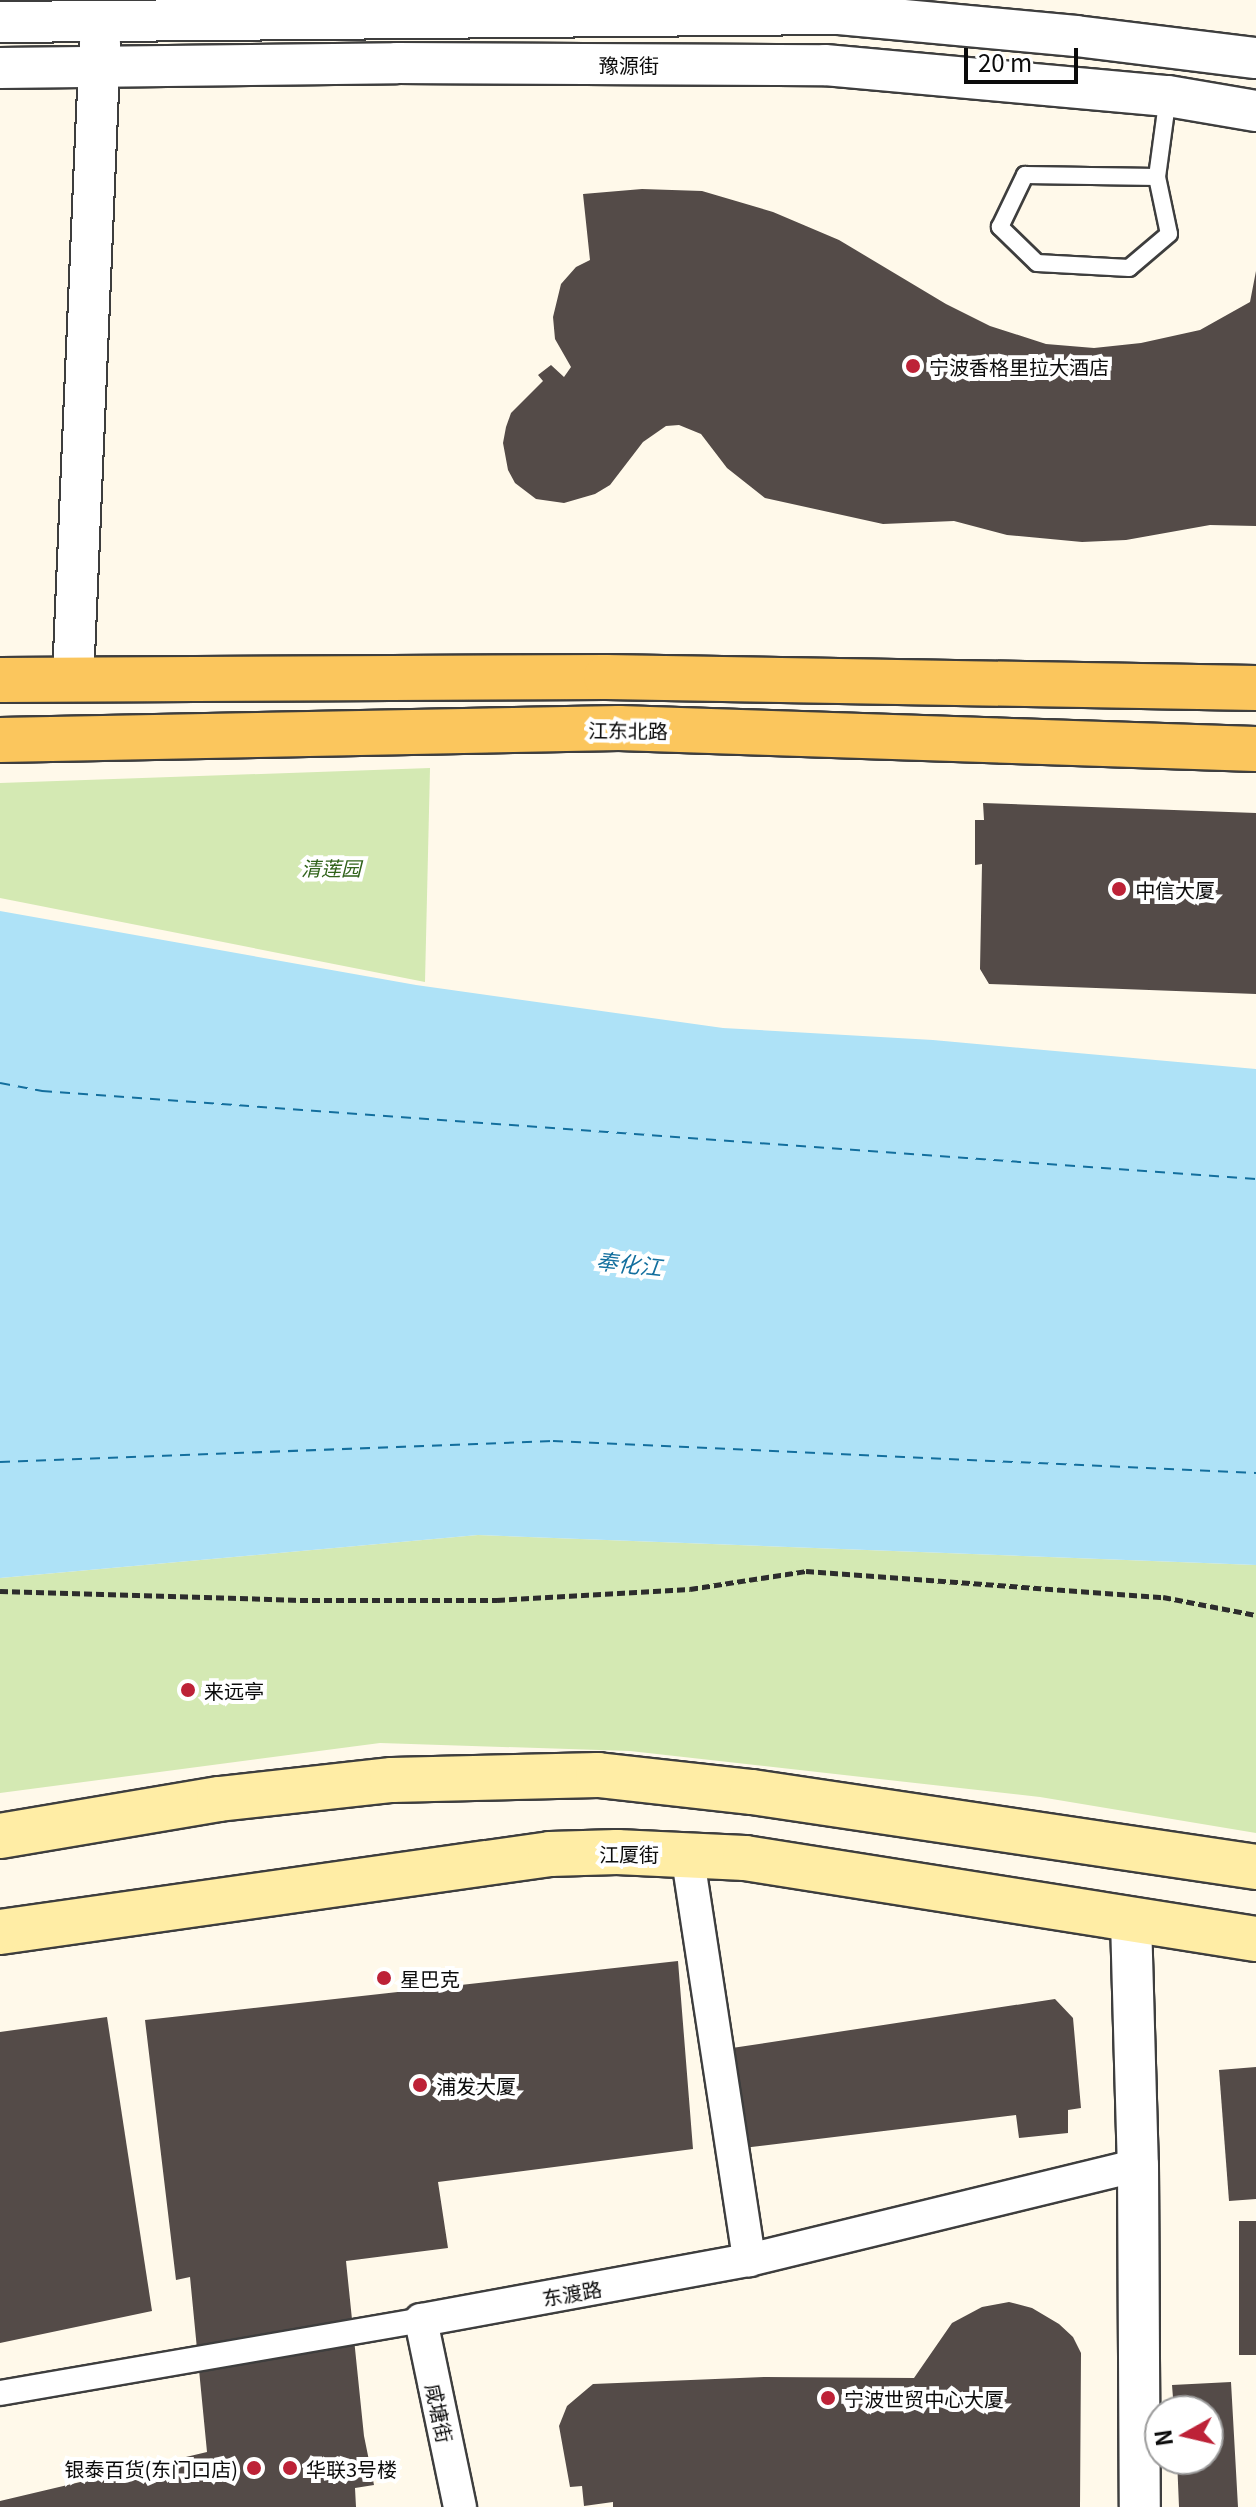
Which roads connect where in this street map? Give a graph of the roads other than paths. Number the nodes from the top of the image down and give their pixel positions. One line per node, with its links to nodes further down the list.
1 (841, 7): 2 (street); 4 (street); 5 (street)
2 (105, 10): 3 (street); 7 (street)
3 (0, 22)
4 (1256, 58)
5 (825, 65): 7 (street, 豫源街); 8 (street, 豫源街)
6 (0, 68): 7 (street, 豫源街)
7 (97, 68): 11 (street)
8 (1168, 96): 9 (street, 豫源街); 10 (lane)
9 (1256, 111)
10 (1157, 177): 10 (lane)
11 (73, 679): 12 (main road); 13 (main road)
12 (0, 680)
13 (1256, 688)
14 (0, 740): 15 (main road, 江东北路)
15 (1256, 749)
16 (0, 1836): 18 (main road)
17 (687, 1853): 19 (main road, 江厦街); 20 (main road, 江厦街); 23 (street)
18 (1256, 1867)
19 (1131, 1920): 21 (main road, 江厦街); 22 (street)
20 (0, 1932)
21 (1256, 1939)
22 (1138, 2165): 23 (street, 东渡路); 27 (street)
23 (749, 2260): 24 (street, 东渡路)
24 (421, 2320): 25 (street, 东渡路); 26 (street, 咸塘街)
25 (0, 2393)
26 (460, 2507)
27 (1140, 2507)

